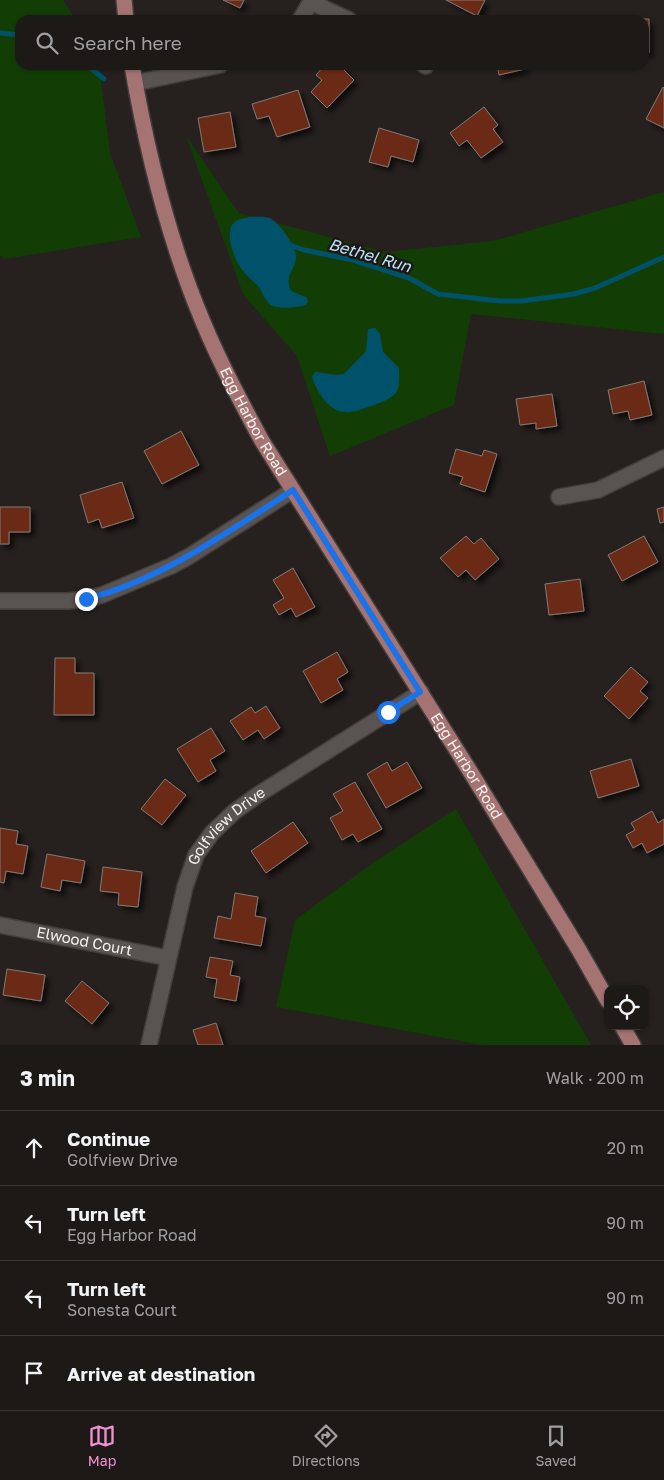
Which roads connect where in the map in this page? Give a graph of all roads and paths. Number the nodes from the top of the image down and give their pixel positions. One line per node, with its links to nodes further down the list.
1 (124, 0): 3 (main road)
2 (312, 1): 4 (street); 5 (street)
3 (126, 15)
4 (303, 15)
5 (339, 15)
6 (133, 70): 8 (main road, Egg Harbor Road)
7 (196, 70): 8 (street)
8 (135, 83): 10 (main road, Egg Harbor Road)
9 (664, 458): 11 (street)
10 (293, 490): 12 (street); 13 (main road, Egg Harbor Road)
11 (559, 497)
12 (0, 600)
13 (420, 692): 15 (street, Golfview Drive); 16 (main road, Egg Harbor Road)
14 (0, 925): 15 (street, Elwood Court)
15 (168, 958): 18 (street, Golfview Drive)
16 (604, 994)
17 (624, 1030): 19 (main road)
18 (149, 1045)
19 (633, 1045)

